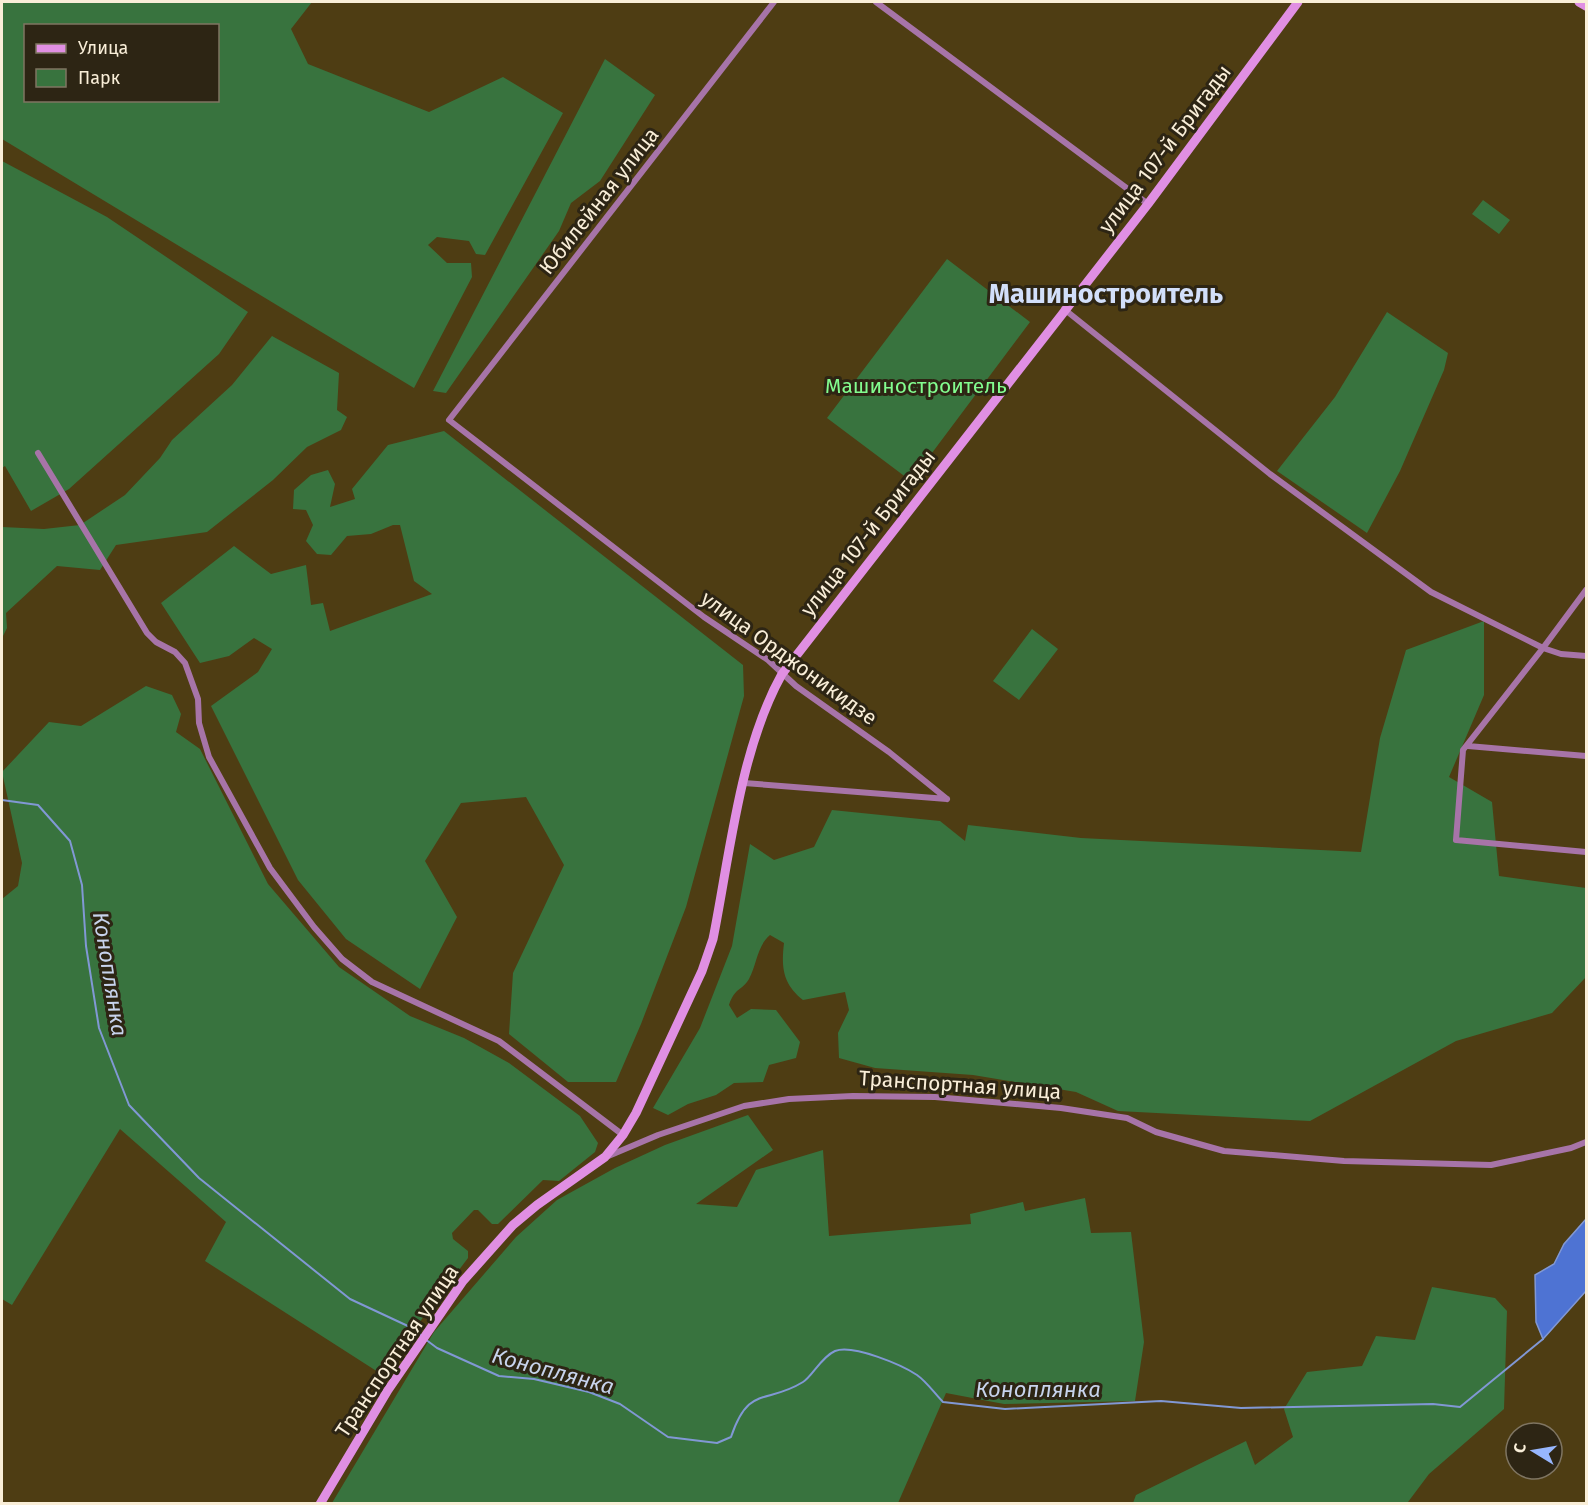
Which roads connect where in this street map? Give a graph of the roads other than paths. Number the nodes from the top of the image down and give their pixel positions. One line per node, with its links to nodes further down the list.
1 (774, 2): 8 (street, Юбилейная улица)
2 (876, 2): 6 (street)
3 (1299, 2): 6 (main road, улица 107-й Бригады)
4 (1579, 2): 5 (main road)
5 (1587, 6)
6 (1148, 204): 7 (main road, улица 107-й Бригады)
7 (1064, 309): 11 (street); 13 (main road, улица 107-й Бригады)
8 (449, 420): 13 (street, улица Орджоникидзе)
9 (38, 453): 18 (street)
10 (1587, 590): 11 (street)
11 (1543, 648): 12 (street); 14 (street)
12 (1587, 656)
13 (783, 674): 16 (main road, улица 107-й Бригады); 16 (street, улица Орджоникидзе)
14 (1468, 746): 15 (street); 17 (street)
15 (1587, 756)
16 (744, 783): 18 (main road, улица 107-й Бригады)
17 (1587, 852)
18 (623, 1135): 20 (main road, улица 107-й Бригады)
19 (1587, 1142): 20 (street, Транспортная улица)
20 (605, 1158): 21 (main road, Транспортная улица)
21 (320, 1503)

